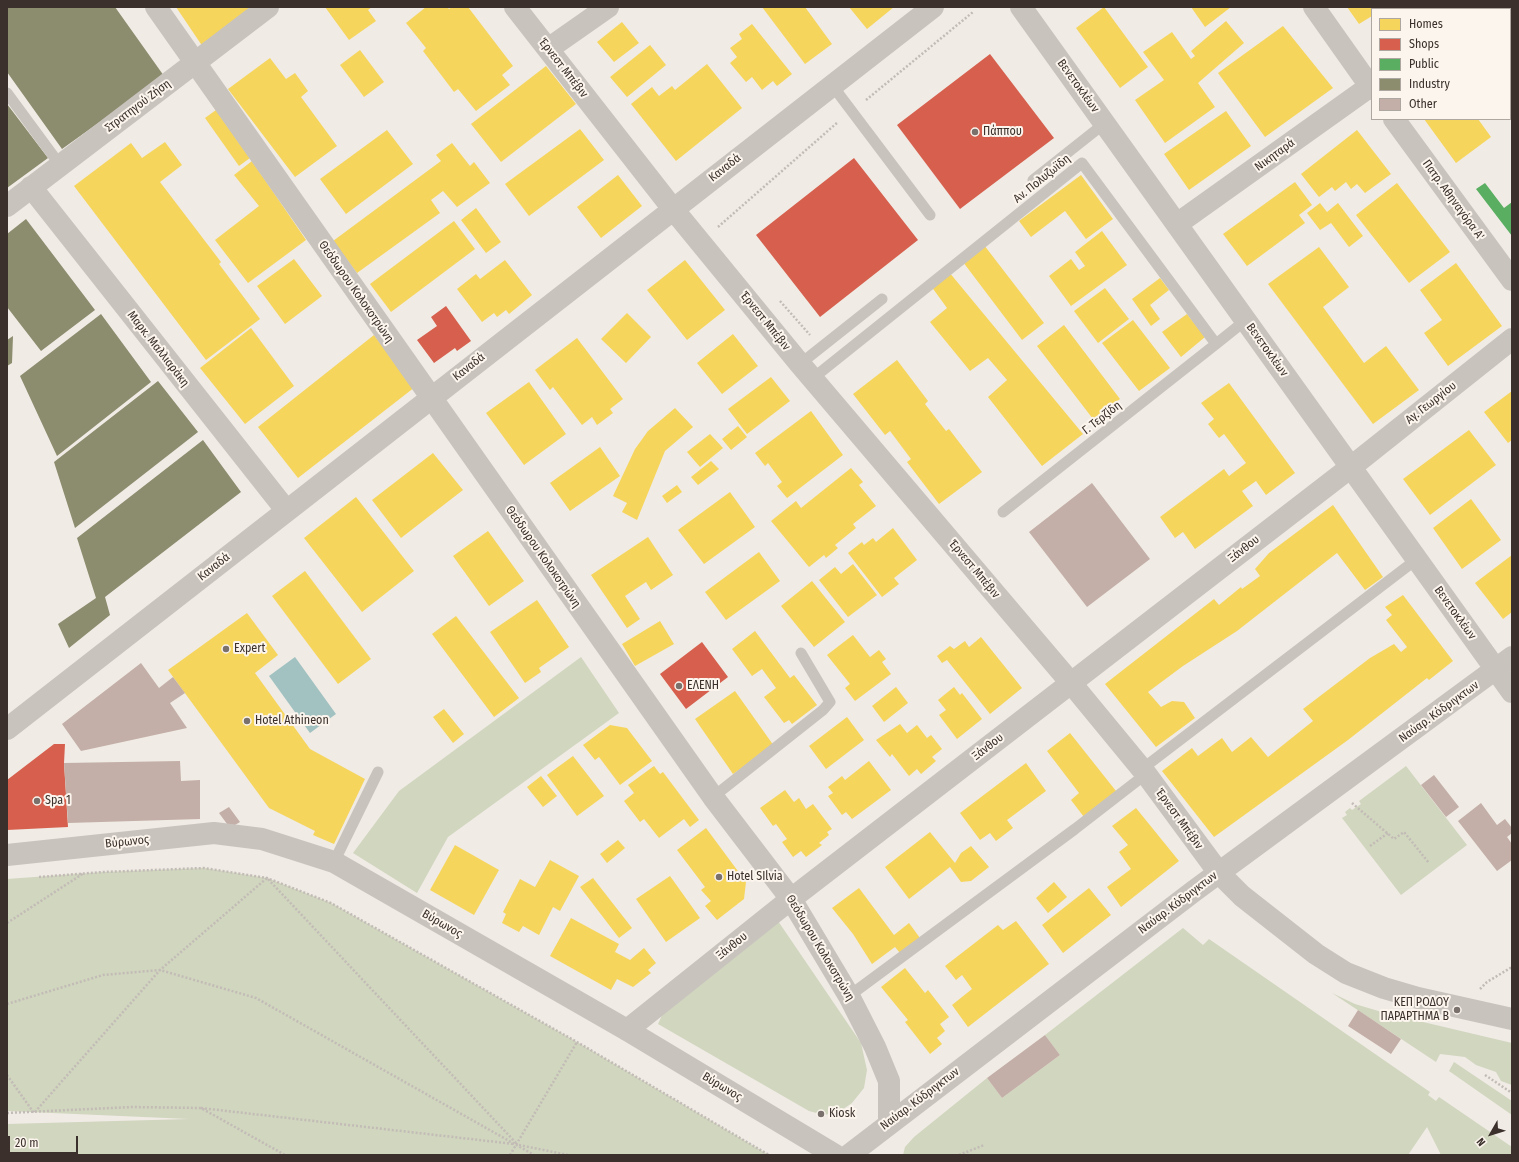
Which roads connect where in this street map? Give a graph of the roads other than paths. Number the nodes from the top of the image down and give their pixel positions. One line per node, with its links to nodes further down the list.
1 (156, 7): 9 (street, Θεόδωρου Κολοκοτρώνη)
2 (268, 7): 9 (street, Στρατηγού Ζήση)
3 (515, 7): 8 (street, Έρνεστ Μπέβιν)
4 (608, 7): 8 (street)
5 (933, 7): 10 (street, Καναδά)
6 (1021, 7): 14 (street, Βενετοκλέων)
7 (1314, 7): 11 (street)
8 (548, 49): 19 (street, Έρνεστ Μπέβιν)
9 (195, 63): 15 (street, Στρατηγού Ζήση); 28 (street, Θεόδωρου Κολοκοτρώνη)
10 (832, 85): 19 (street, Καναδά); 20 (lane)
11 (1371, 87): 21 (street, Νικηταρά)
12 (7, 93): 15 (lane)
13 (1395, 120): 22 (street, Πατρ. Αθηναγόρα Α')
14 (1104, 123): 16 (lane); 21 (street, Βενετοκλέων)
15 (60, 165): 17 (street, Στρατηγού Ζήση)
16 (1033, 180)
17 (31, 187): 18 (street, Στρατηγού Ζήση); 30 (street, Μαρκ. Μαλλιαράκη)
18 (7, 206)
19 (673, 209): 27 (street, Έρνεστ Μπέβιν); 28 (street, Καναδά)
20 (930, 215)
21 (1177, 224): 24 (street, Βενετοκλέων)
22 (1512, 280)
23 (882, 299): 27 (lane)
24 (1246, 320): 26 (lane); 29 (street, Βενετοκλέων)
25 (1512, 339): 29 (street, Αγ. Γεωργίου)
26 (1216, 344): 27 (lane, Αν. Πολυζωϊδη); 31 (lane, Γ. Τερζίδη)
27 (806, 372): 35 (street, Έρνεστ Μπέβιν)
28 (430, 398): 30 (street, Καναδά); 40 (street, Θεόδωρου Κολοκοτρώνη)
29 (1351, 467): 32 (street, Βενετοκλέων); 35 (street, Ξάνθου)
30 (286, 510): 37 (street, Καναδά)
31 (1003, 512)
32 (1417, 559): 34 (street, Βενετοκλέων); 39 (lane)
33 (801, 653): 40 (lane)
34 (1504, 663): 36 (street, Βενετοκλέων); 43 (street, Ναύαρ. Κόδριγκτων)
35 (1071, 683): 39 (street, Έρνεστ Μπέβιν); 44 (street, Ξάνθου)
36 (1512, 692)
37 (7, 729)
38 (378, 772): 42 (lane)
39 (1144, 772): 43 (street, Έρνεστ Μπέβιν); 45 (lane)
40 (713, 797): 44 (street, Θεόδωρου Κολοκοτρώνη)
41 (7, 855): 42 (street, Βύρωνος)
42 (334, 862): 47 (street, Βύρωνος)
43 (1219, 873): 46 (street, Έρνεστ Μπέβιν); 48 (street, Ναύαρ. Κόδριγκτων)
44 (791, 899): 45 (street, Θεόδωρου Κολοκοτρώνη); 47 (street, Ξάνθου)
45 (849, 996): 48 (street, Θεόδωρου Κολοκοτρώνη)
46 (1512, 1019)
47 (627, 1030): 49 (street, Βύρωνος)
48 (889, 1123): 50 (street, Ναύαρ. Κόδριγκτων)
49 (835, 1155)
50 (849, 1155)

